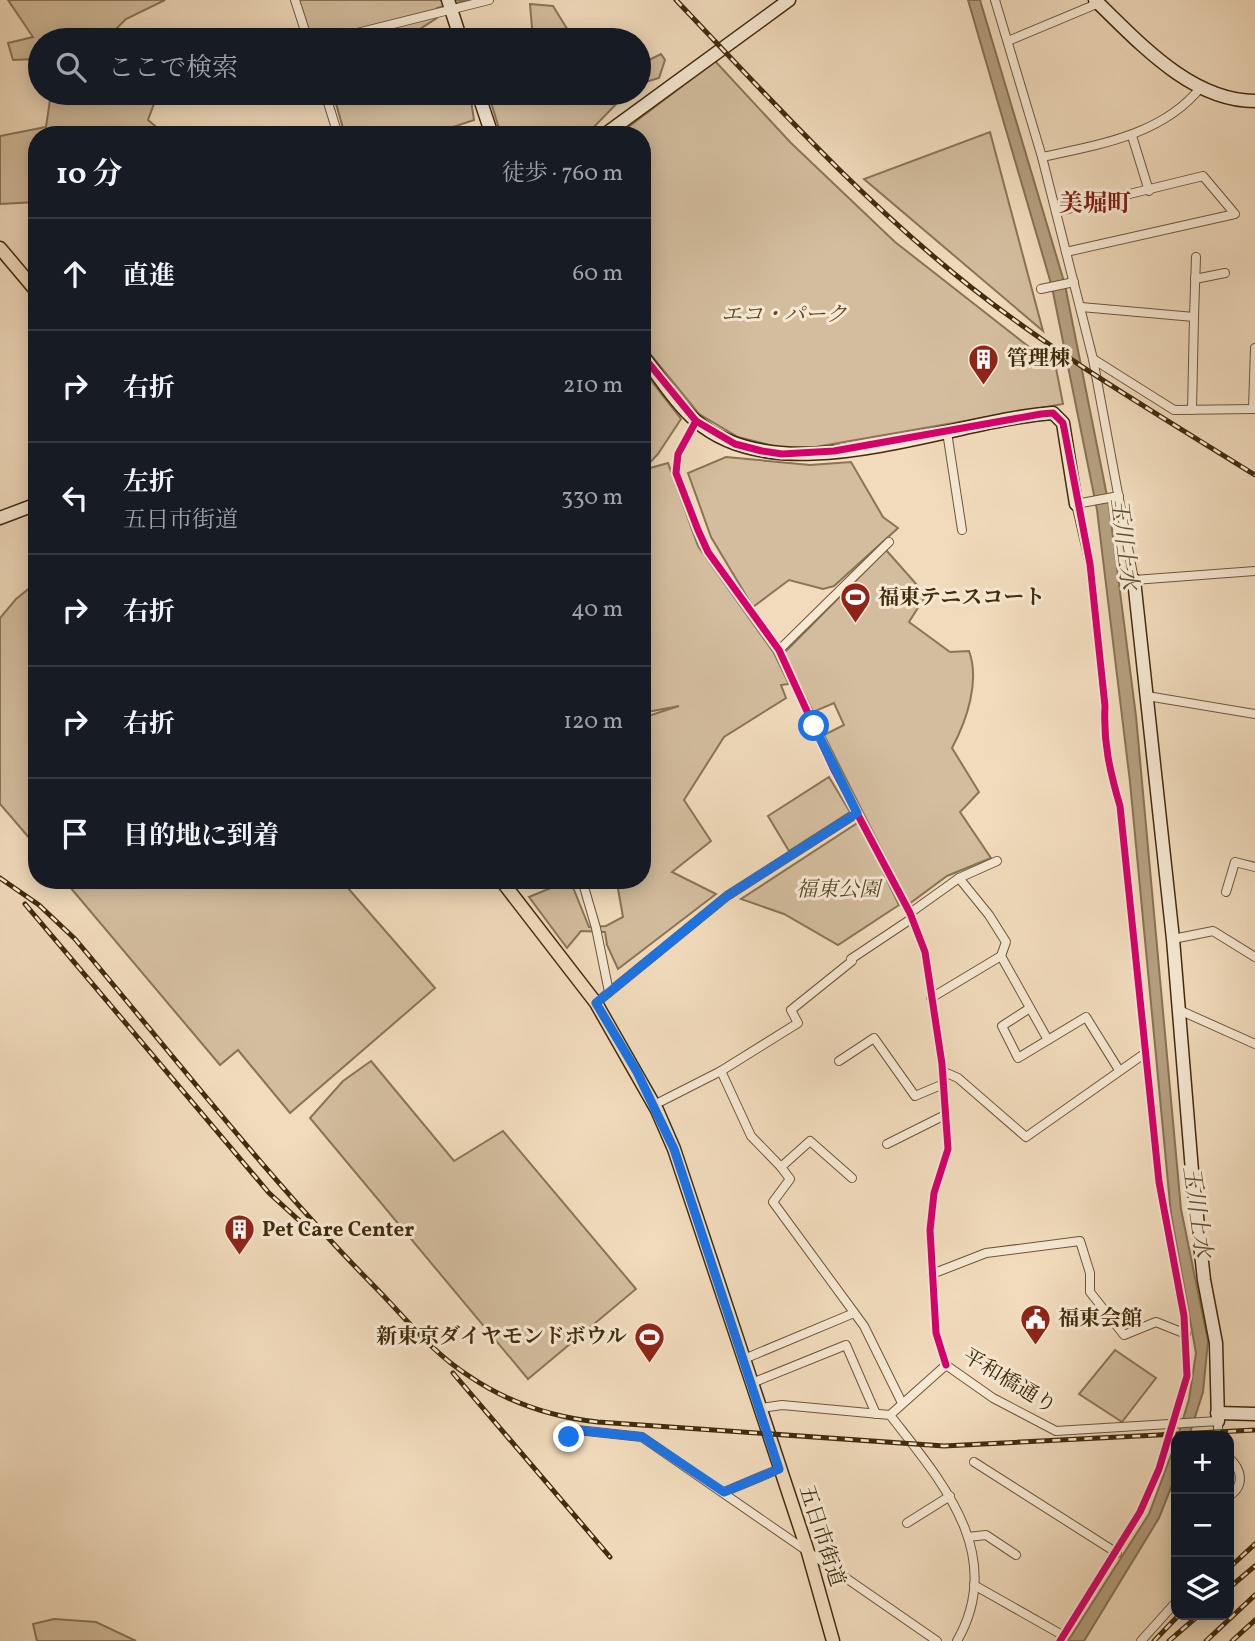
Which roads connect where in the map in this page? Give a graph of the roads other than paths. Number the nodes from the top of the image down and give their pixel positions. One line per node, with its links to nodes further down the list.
1 (295, 0): 7 (street)
2 (489, 0): 6 (street)
3 (789, 0): 12 (street)
4 (995, 0): 10 (street)
5 (1097, 2): 10 (street); 11 (street)
6 (449, 5): 8 (street); 9 (street)
7 (304, 28)
8 (370, 28)
9 (457, 28)
10 (1008, 41): 21 (street)
11 (1201, 87): 13 (street); 20 (street)
12 (651, 101)
13 (1255, 101)
14 (329, 105): 17 (street)
15 (482, 105): 18 (street)
16 (645, 105): 19 (street)
17 (335, 126)
18 (489, 126)
19 (616, 126)
20 (1132, 136): 21 (street); 22 (street)
21 (1042, 157): 23 (street)
22 (1149, 191): 23 (street); 25 (street)
23 (1056, 212): 25 (street)
24 (1, 249): 29 (main road)
25 (1066, 252): 30 (street)
26 (1196, 257): 28 (street)
27 (1225, 273): 28 (street)
28 (1195, 279): 33 (street)
29 (28, 281)
30 (1074, 282): 31 (street); 32 (street)
31 (1041, 289)
32 (1081, 307): 33 (street); 35 (street)
33 (1194, 317): 38 (street)
34 (1255, 348): 37 (street)
35 (1093, 359): 38 (street); 41 (street)
36 (651, 366): 39 (street)
37 (1254, 409): 38 (street)
38 (1192, 410)
39 (696, 421): 40 (street); 49 (street)
40 (947, 432): 42 (street); 45 (street)
41 (1119, 496): 42 (street); 48 (street)
42 (1080, 503): 70 (street)
43 (28, 507): 44 (street)
44 (0, 518)
45 (962, 530)
46 (889, 542): 49 (street)
47 (1255, 571): 48 (street)
48 (1134, 580): 50 (street)
49 (779, 650): 52 (street)
50 (1147, 696): 51 (street); 60 (street)
51 (1255, 713)
52 (857, 813): 59 (street); 63 (street)
53 (997, 861): 55 (street)
54 (1255, 867): 58 (street)
55 (960, 878): 59 (street); 61 (street)
56 (508, 889): 65 (main road, 五日市街道)
57 (585, 889): 63 (street)
58 (1226, 892)
59 (910, 916): 64 (street); 73 (street)
60 (1173, 939): 62 (street); 67 (street)
61 (1001, 956): 64 (street); 66 (street)
62 (1255, 957)
63 (608, 992): 65 (street)
64 (931, 998): 74 (street)
65 (596, 1003): 76 (main road, 五日市街道)
66 (1030, 1008): 68 (street); 68 (street)
67 (1179, 1010): 69 (street); 92 (street)
68 (1048, 1040): 72 (street)
69 (1255, 1044)
70 (1144, 1054): 72 (street); 83 (street)
71 (839, 1061): 75 (street)
72 (1119, 1070): 74 (street)
73 (721, 1071): 76 (street); 79 (street)
74 (942, 1072): 75 (street)
75 (941, 1085): 77 (street)
76 (654, 1105): 84 (main road, 五日市街道)
77 (945, 1115): 78 (street); 81 (street)
78 (887, 1144)
79 (781, 1167): 80 (street); 82 (street)
80 (852, 1178)
81 (932, 1274): 83 (street); 85 (street)
82 (854, 1313): 84 (street); 87 (street)
83 (1186, 1334): 93 (street)
84 (744, 1359): 86 (main road, 五日市街道)
85 (946, 1365): 87 (street); 93 (street, 平和橋通り)
86 (752, 1383): 88 (main road, 五日市街道); 89 (street)
87 (902, 1403): 91 (street)
88 (761, 1408): 89 (street); 98 (main road, 五日市街道)
89 (876, 1414): 91 (street)
90 (1255, 1414): 92 (street)
91 (890, 1415): 101 (street)
92 (1217, 1417): 93 (street, 平和橋通り); 94 (street)
93 (1175, 1423): 105 (street)
94 (1218, 1431)
95 (569, 1437): 99 (street)
96 (974, 1462): 105 (street)
97 (1234, 1462): 100 (street)
98 (779, 1469): 99 (street); 104 (main road, 五日市街道)
99 (724, 1492): 104 (street)
100 (1234, 1492)
101 (950, 1496): 102 (street); 103 (street)
102 (907, 1523)
103 (968, 1537): 106 (street); 107 (street)
104 (807, 1549): 109 (main road, 五日市街道); 111 (street)
105 (1117, 1553): 110 (street)
106 (1016, 1555)
107 (974, 1585): 110 (street); 112 (street)
108 (1171, 1608): 113 (street)
109 (832, 1639)
110 (1062, 1639)
111 (937, 1641)
112 (957, 1641)
113 (1141, 1641)

